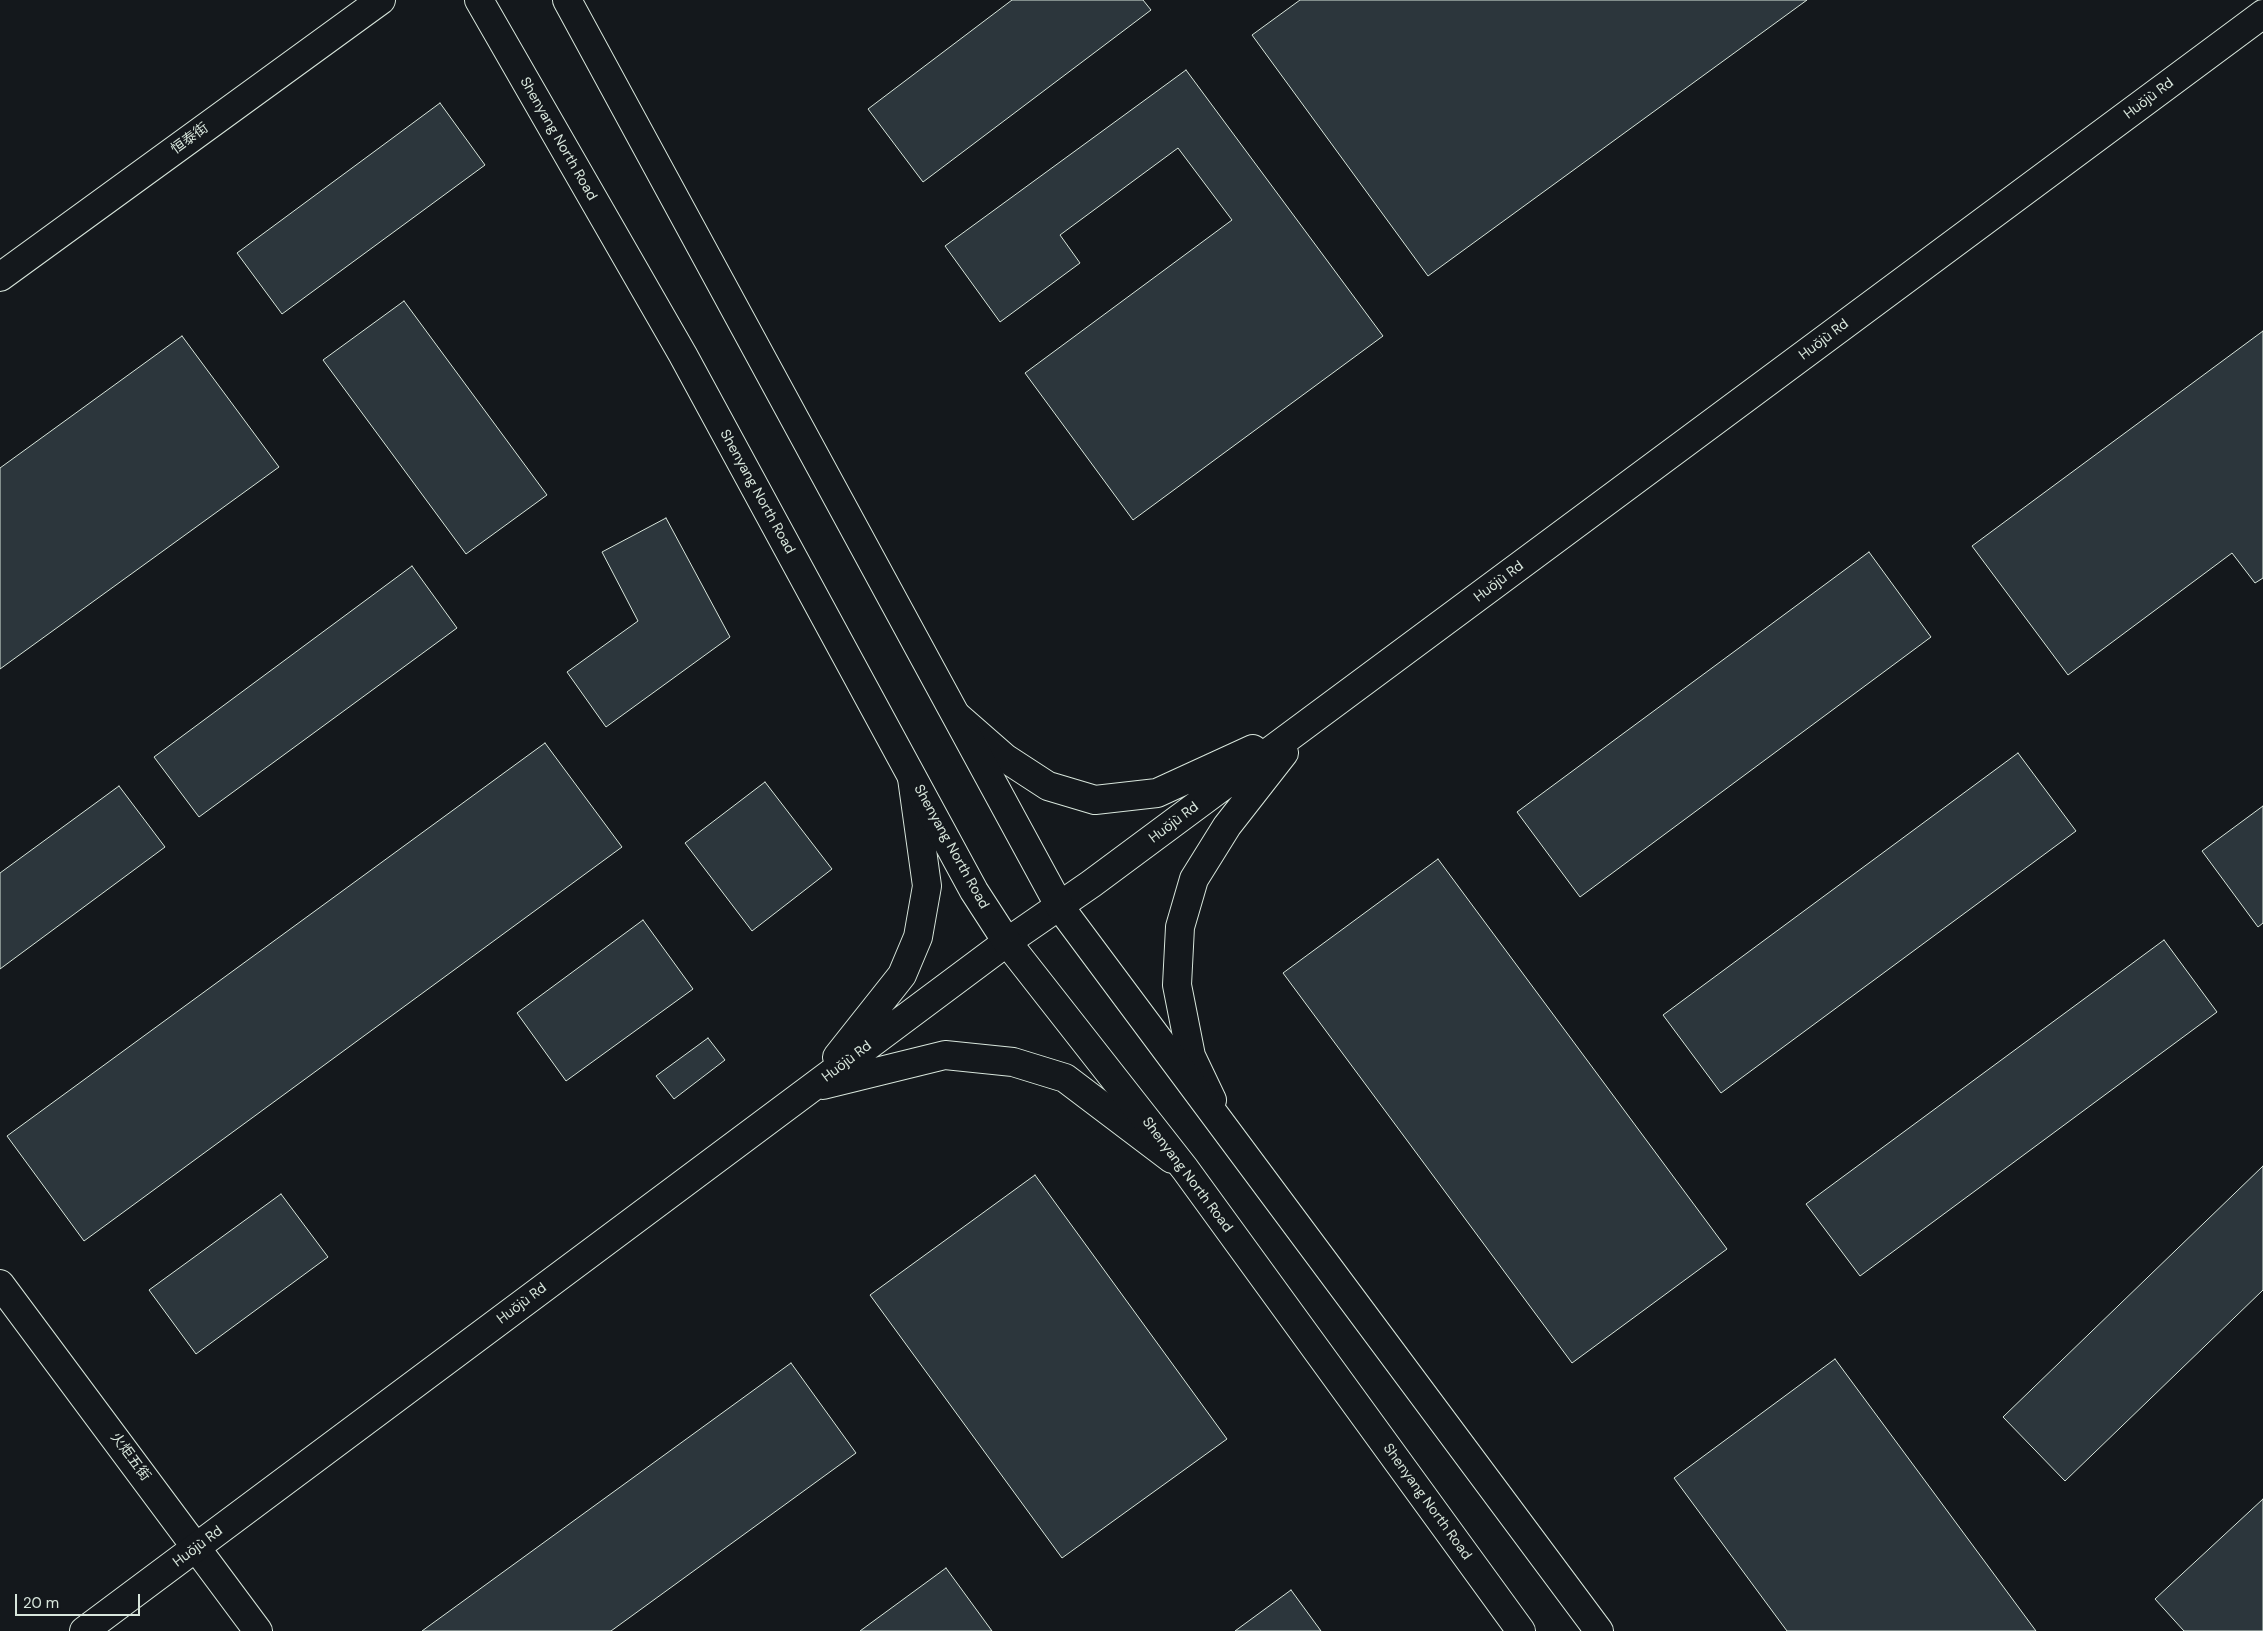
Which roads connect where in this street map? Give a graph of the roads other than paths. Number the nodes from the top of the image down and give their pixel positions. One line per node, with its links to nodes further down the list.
1 (380, 0): 5 (main road, 恒泰街)
2 (479, 0): 8 (main road, Shenyang North Road)
3 (567, 0): 6 (main road)
4 (2263, 14): 7 (main road, Huǒjù Rd)
5 (0, 277)
6 (955, 714): 7 (main road); 9 (main road)
7 (1305, 726): 9 (main road, Huǒjù Rd); 12 (main road)
8 (912, 776): 10 (main road, Shenyang North Road); 11 (main road)
9 (1060, 907): 10 (main road, Huǒjù Rd); 12 (main road)
10 (1007, 942): 11 (main road, Huǒjù Rd); 13 (main road, Shenyang North Road)
11 (812, 1088): 13 (main road); 15 (main road, Huǒjù Rd)
12 (1230, 1135): 19 (main road)
13 (1184, 1169): 18 (main road, Shenyang North Road)
14 (0, 1284): 15 (main road, 火炬五街)
15 (198, 1548): 16 (main road, Huǒjù Rd); 17 (main road, 火炬五街)
16 (84, 1631)
17 (258, 1631)
18 (1521, 1631)
19 (1599, 1631)

